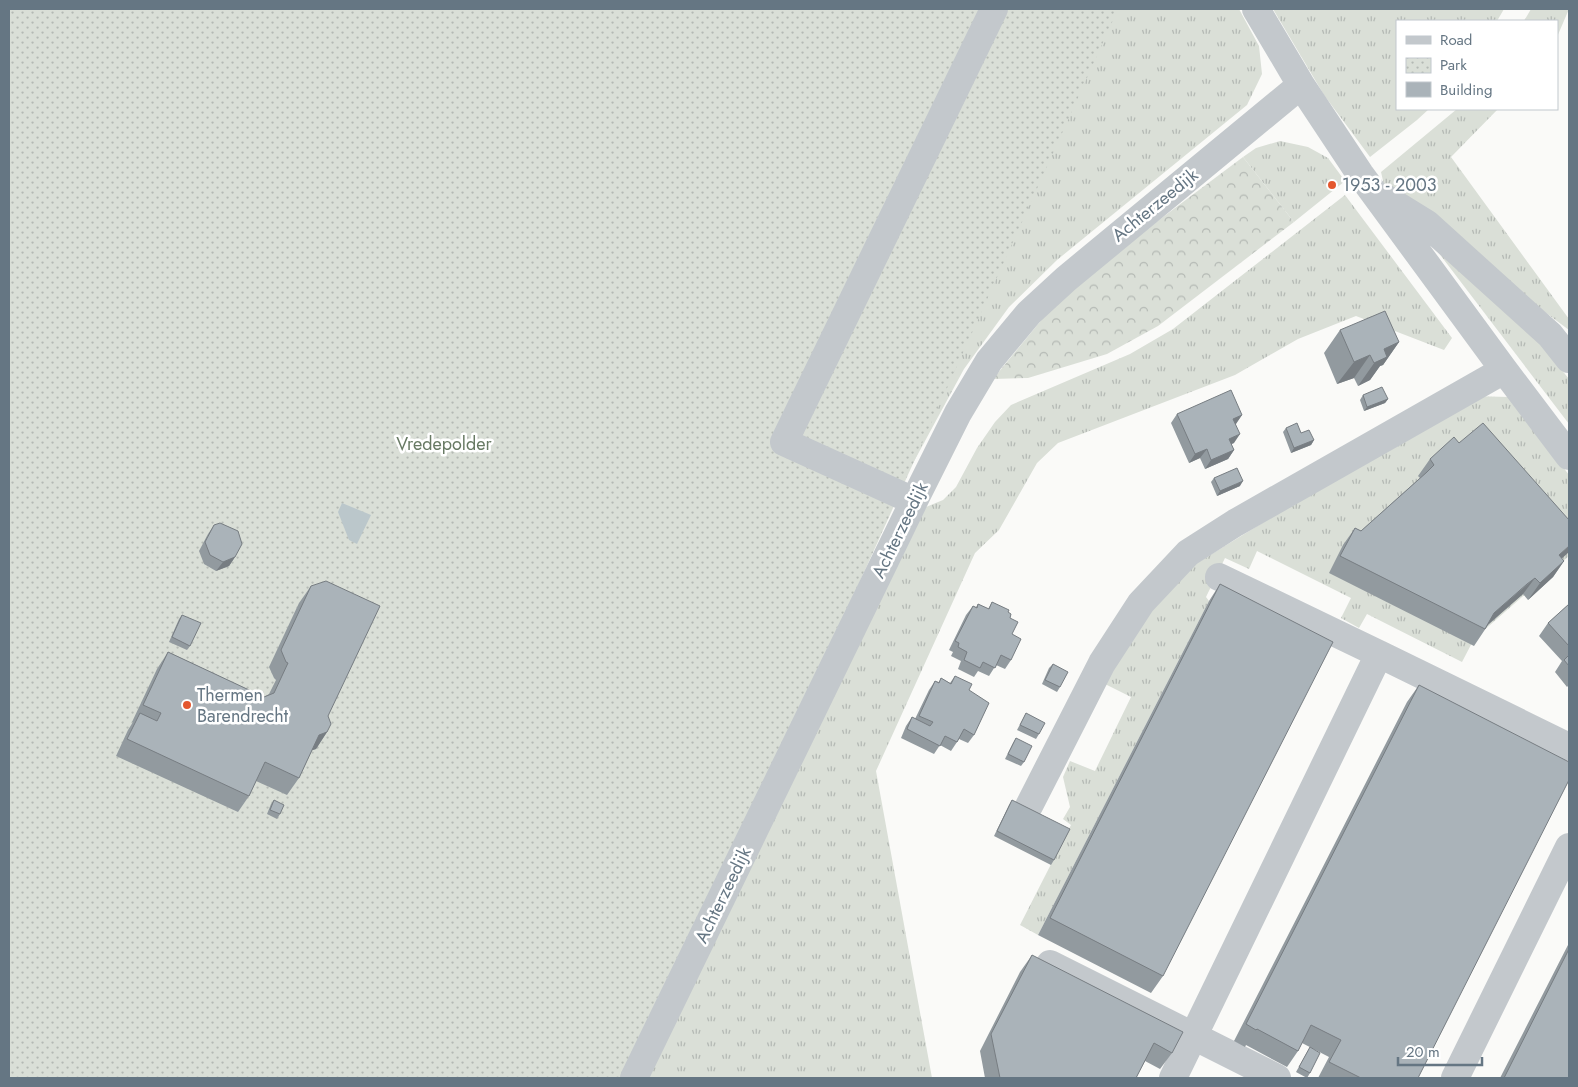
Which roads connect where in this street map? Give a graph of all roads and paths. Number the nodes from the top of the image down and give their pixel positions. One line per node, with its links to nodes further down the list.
1 (994, 9): 8 (street)
2 (1256, 9): 3 (street)
3 (1301, 84): 4 (street); 8 (street, Achterzeedijk)
4 (1372, 190): 5 (street); 6 (street)
5 (1569, 359)
6 (1504, 370): 7 (street); 12 (street)
7 (1569, 456)
8 (914, 501): 16 (street, Achterzeedijk)
9 (1219, 578): 10 (street)
10 (1379, 654): 11 (street); 15 (street)
11 (1569, 747)
12 (1029, 806)
13 (1569, 847): 19 (street)
14 (1050, 964): 15 (street)
15 (1194, 1036): 17 (street); 18 (street)
16 (634, 1078)
17 (1173, 1078)
18 (1277, 1078)
19 (1455, 1078)

